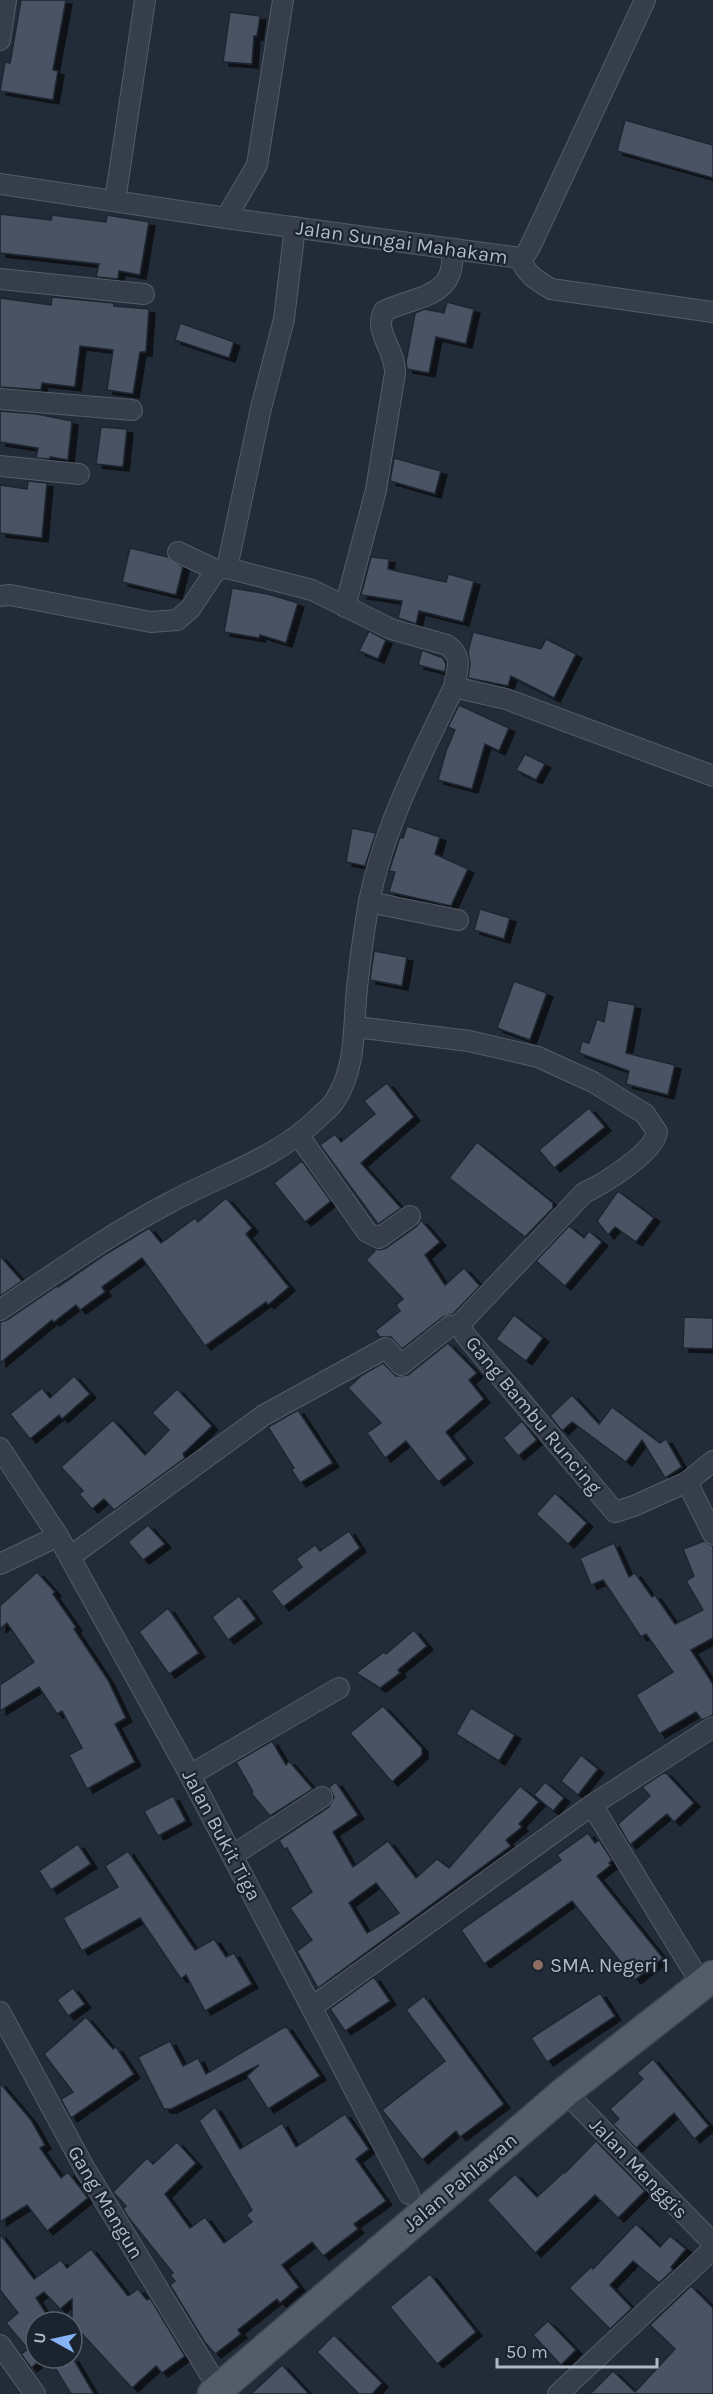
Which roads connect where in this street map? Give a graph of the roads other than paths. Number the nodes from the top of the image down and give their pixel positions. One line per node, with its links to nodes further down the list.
1 (6, 0): 5 (street)
2 (145, 0): 7 (street)
3 (283, 0): 8 (street)
4 (645, 0): 11 (street, Jalan Sungai Mahakam)
5 (0, 40)
6 (0, 184): 7 (street, Jalan Sungai Mahakam)
7 (115, 201): 8 (street, Jalan Sungai Mahakam)
8 (226, 218): 9 (street, Jalan Sungai Mahakam)
9 (295, 227): 10 (street, Jalan Sungai Mahakam); 20 (street)
10 (452, 249): 11 (street, Jalan Sungai Mahakam); 22 (street)
11 (520, 258): 14 (street)
12 (0, 279): 13 (street)
13 (144, 294)
14 (713, 312)
15 (0, 399): 16 (street)
16 (132, 410)
17 (0, 466): 18 (street)
18 (79, 474)
19 (178, 552): 20 (street)
20 (221, 569): 21 (street); 22 (street)
21 (0, 596)
22 (345, 607): 23 (street)
23 (454, 687): 24 (street); 25 (street)
24 (713, 776)
25 (369, 902): 26 (street); 27 (street)
26 (458, 920)
27 (356, 1027): 28 (street); 31 (street, Gang Bambu Runcing)
28 (299, 1136): 29 (street); 30 (street)
29 (410, 1216)
30 (0, 1310)
31 (459, 1325): 34 (street, Gang Bambu Runcing); 37 (street)
32 (0, 1448): 36 (street, Jalan Bukit Tiga)
33 (713, 1461): 34 (street, Gang Bambu Runcing)
34 (687, 1482): 35 (street)
35 (713, 1534)
36 (58, 1536): 37 (street, Jalan Bukit Tiga); 38 (street)
37 (71, 1556): 41 (street, Jalan Bukit Tiga)
38 (0, 1564)
39 (339, 1688): 41 (street)
40 (713, 1727): 43 (street)
41 (190, 1775): 44 (street, Jalan Bukit Tiga)
42 (322, 1797): 44 (street)
43 (592, 1805): 45 (street); 46 (street)
44 (240, 1851): 46 (street, Jalan Bukit Tiga)
45 (707, 1981): 48 (main road, Jalan Pahlawan)
46 (312, 2007): 49 (street, Jalan Bukit Tiga)
47 (0, 2012): 53 (street, Gang Mangun)
48 (565, 2092): 49 (main road, Jalan Pahlawan); 50 (street, Jalan Manggis)
49 (414, 2203): 53 (main road, Jalan Pahlawan)
50 (713, 2244)
51 (713, 2248): 55 (street)
52 (0, 2345): 54 (street)
53 (216, 2391)
54 (35, 2394)
55 (558, 2394)

